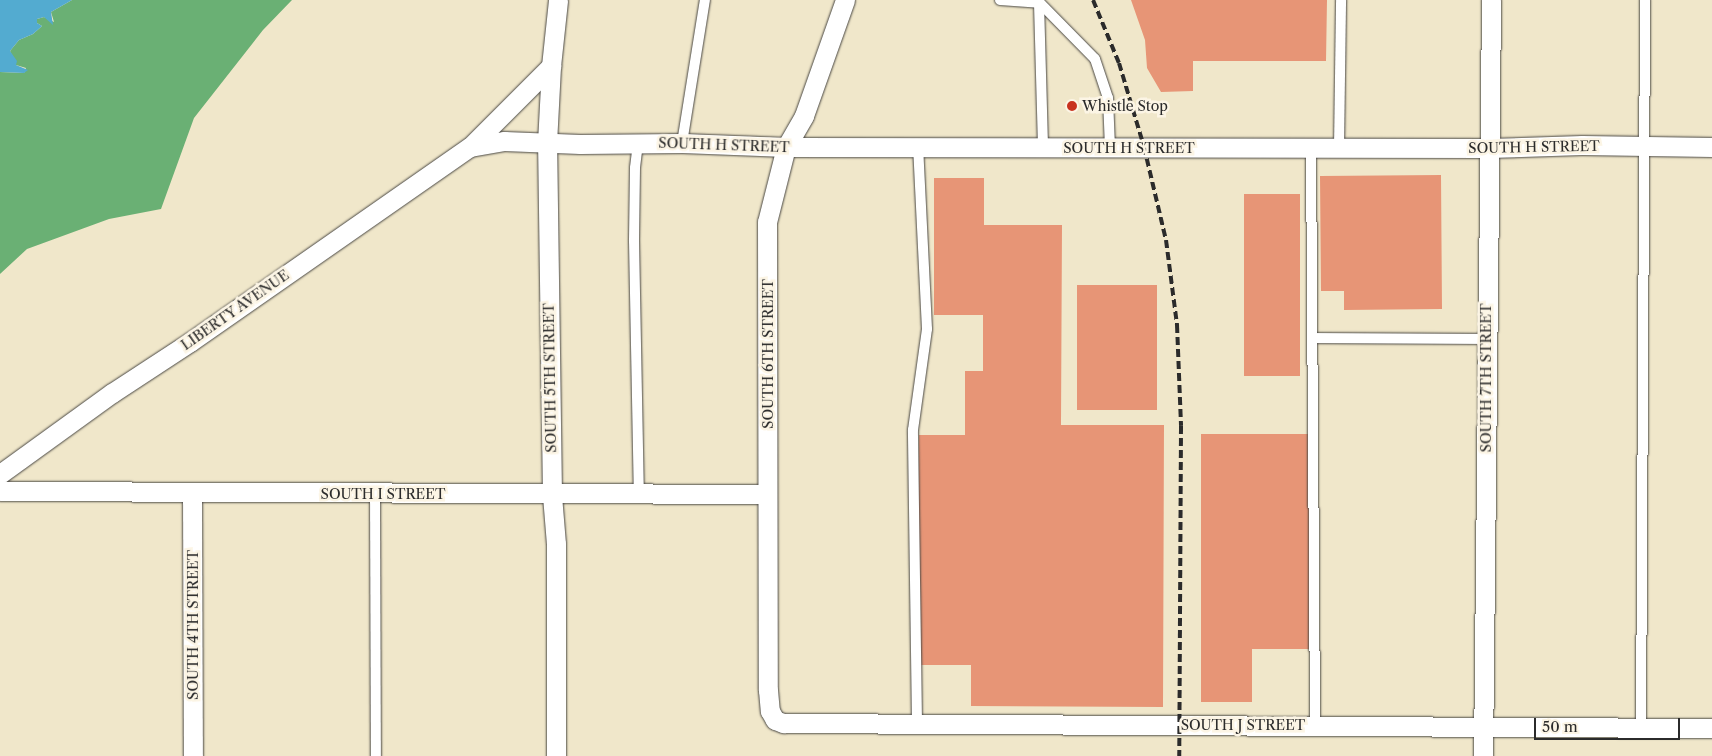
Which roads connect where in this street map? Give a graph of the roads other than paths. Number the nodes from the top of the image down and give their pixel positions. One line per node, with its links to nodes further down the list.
1 (558, 0): 9 (street, SOUTH 5TH STREET)
2 (705, 0): 11 (lane)
3 (845, 0): 15 (street, SOUTH 6TH STREET)
4 (1000, 0): 8 (lane)
5 (1341, 0): 21 (lane)
6 (1491, 0): 22 (street, SOUTH 7TH STREET)
7 (1645, 0): 13 (lane)
8 (1038, 1): 18 (lane); 19 (lane)
9 (551, 66): 10 (street, SOUTH 5TH STREET); 14 (street, LIBERTY AVENUE)
10 (547, 143): 12 (street, SOUTH H STREET); 14 (street, LIBERTY AVENUE); 30 (street, SOUTH 5TH STREET)
11 (682, 143): 12 (street, SOUTH H STREET); 15 (street, SOUTH H STREET)
12 (638, 144): 31 (lane)
13 (1643, 146): 16 (street, SOUTH H STREET); 22 (street, SOUTH H STREET); 36 (lane)
14 (470, 147): 25 (street, LIBERTY AVENUE)
15 (786, 147): 17 (street, SOUTH H STREET); 29 (street, SOUTH 6TH STREET)
16 (1712, 147)
17 (918, 148): 18 (street, SOUTH H STREET); 33 (lane)
18 (1043, 148): 19 (street, SOUTH H STREET)
19 (1110, 148): 20 (street, SOUTH H STREET)
20 (1311, 148): 21 (street, SOUTH H STREET); 23 (lane)
21 (1339, 148): 22 (street, SOUTH H STREET)
22 (1488, 148): 24 (street, SOUTH 7TH STREET)
23 (1313, 338): 24 (lane); 34 (lane)
24 (1486, 339): 35 (street, SOUTH 7TH STREET)
25 (0, 474)
26 (0, 491): 27 (street, SOUTH I STREET)
27 (192, 494): 28 (street, SOUTH I STREET); 38 (street, SOUTH 4TH STREET)
28 (375, 494): 30 (street, SOUTH I STREET); 39 (lane)
29 (766, 494): 31 (street, SOUTH I STREET); 32 (street, SOUTH 6TH STREET)
30 (552, 495): 31 (street, SOUTH I STREET); 40 (street, SOUTH 5TH STREET)
31 (639, 495)
32 (775, 720): 33 (street, SOUTH J STREET)
33 (917, 723): 34 (street, SOUTH J STREET)
34 (1315, 726): 35 (street, SOUTH J STREET)
35 (1483, 726): 36 (street, SOUTH J STREET); 41 (street, SOUTH 7TH STREET)
36 (1641, 727): 37 (street, SOUTH J STREET)
37 (1712, 728)
38 (193, 756)
39 (376, 756)
40 (556, 756)
41 (1483, 756)

